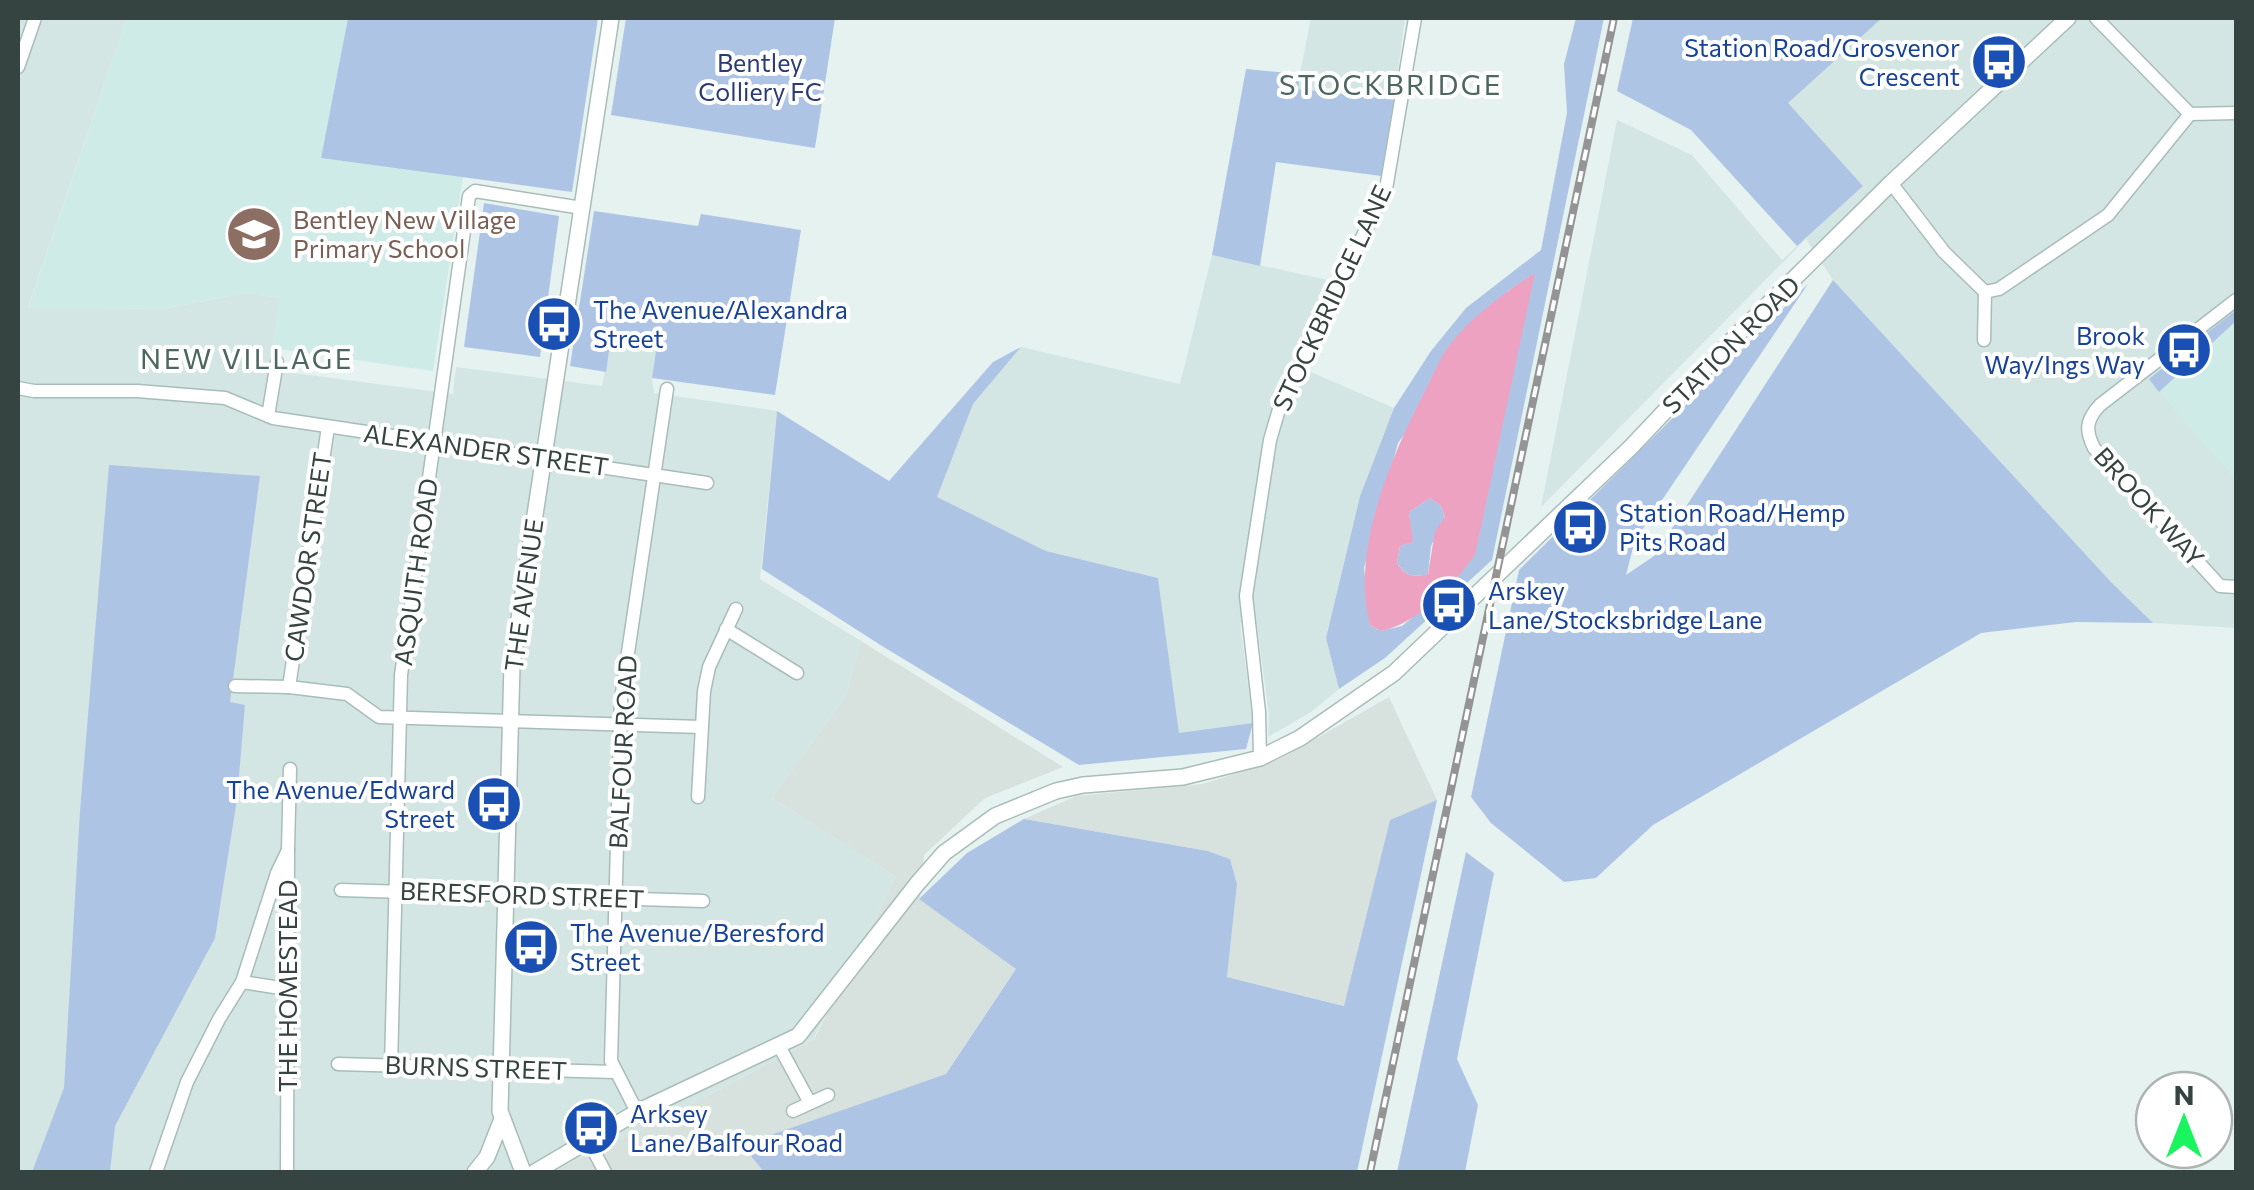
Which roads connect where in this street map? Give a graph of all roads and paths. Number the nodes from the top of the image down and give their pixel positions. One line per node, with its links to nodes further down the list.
1 (35, 18): 6 (street)
2 (611, 18): 10 (street, THE AVENUE)
3 (1415, 18): 33 (street, STOCKBRIDGE LANE)
4 (2068, 18): 9 (street, STATION ROAD)
5 (2096, 18): 8 (street)
6 (18, 67)
7 (2236, 113): 8 (street)
8 (2190, 114): 11 (street)
9 (1890, 183): 11 (street); 33 (street, STATION ROAD)
10 (582, 208): 19 (street, ASQUITH ROAD); 20 (street, THE AVENUE)
11 (1984, 292): 13 (street)
12 (2236, 300): 23 (street, BROOK WAY)
13 (1984, 340)
14 (277, 362): 17 (street)
15 (18, 388): 17 (street, ALEXANDER STREET)
16 (667, 389): 21 (street, BALFOUR ROAD)
17 (266, 416): 18 (street, ALEXANDER STREET)
18 (328, 427): 19 (street, ALEXANDER STREET); 28 (street, CAWDOR STREET)
19 (435, 443): 20 (street, ALEXANDER STREET); 29 (street, ASQUITH ROAD)
20 (545, 458): 21 (street, ALEXANDER STREET); 30 (street, THE AVENUE)
21 (654, 475): 22 (street, ALEXANDER STREET); 31 (street, BALFOUR ROAD)
22 (706, 483)
23 (2236, 588)
24 (736, 610): 25 (street)
25 (726, 629): 26 (street); 32 (street)
26 (797, 673)
27 (235, 686): 28 (street)
28 (289, 687): 29 (street)
29 (400, 718): 30 (street); 38 (street, ASQUITH ROAD)
30 (510, 722): 31 (street); 39 (street, THE AVENUE)
31 (620, 724): 32 (street); 40 (street, BALFOUR ROAD)
32 (701, 728): 35 (street)
33 (1260, 758): 44 (street, STATION ROAD)
34 (290, 769): 36 (street)
35 (698, 797)
36 (288, 850): 42 (street, THE HOMESTEAD); 43 (street, THE HOMESTEAD)
37 (341, 890): 38 (street, BERESFORD STREET)
38 (395, 892): 39 (street, BERESFORD STREET); 46 (street, ASQUITH ROAD)
39 (506, 895): 40 (street, BERESFORD STREET); 47 (street, THE AVENUE)
40 (616, 898): 41 (street, BERESFORD STREET); 48 (street, BALFOUR ROAD)
41 (703, 901)
42 (242, 982): 43 (street); 55 (street, THE HOMESTEAD)
43 (287, 989): 56 (street, THE HOMESTEAD)
44 (779, 1046): 50 (street); 52 (street, STATION ROAD)
45 (338, 1064): 46 (street, BURNS STREET)
46 (391, 1066): 47 (street, BURNS STREET)
47 (502, 1069): 48 (street, BURNS STREET); 53 (street, THE AVENUE)
48 (614, 1072): 52 (street, BALFOUR ROAD)
49 (828, 1096): 50 (street)
50 (810, 1103): 51 (street)
51 (793, 1111)
52 (637, 1112): 54 (street, STATION ROAD)
53 (502, 1119): 57 (street); 58 (street, THE AVENUE)
54 (588, 1140): 59 (street, STATION ROAD); 60 (street)
55 (156, 1172)
56 (287, 1172)
57 (476, 1172)
58 (524, 1172)
59 (535, 1172)
60 (606, 1172)

